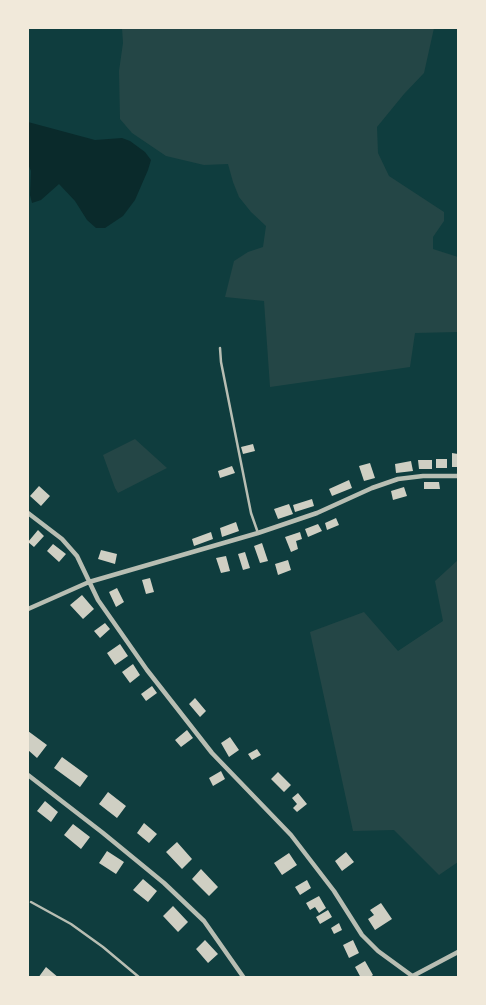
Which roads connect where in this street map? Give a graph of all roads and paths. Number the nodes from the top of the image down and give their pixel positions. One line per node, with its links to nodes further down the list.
1 (220, 348): 4 (lane)
2 (458, 476): 4 (street)
3 (28, 513): 5 (street)
4 (258, 533): 5 (street)
5 (88, 582): 6 (street); 10 (street)
6 (28, 609)
7 (28, 775): 12 (street)
8 (31, 902): 11 (lane)
9 (458, 952): 10 (street)
10 (413, 977)
11 (140, 978)
12 (244, 978)

